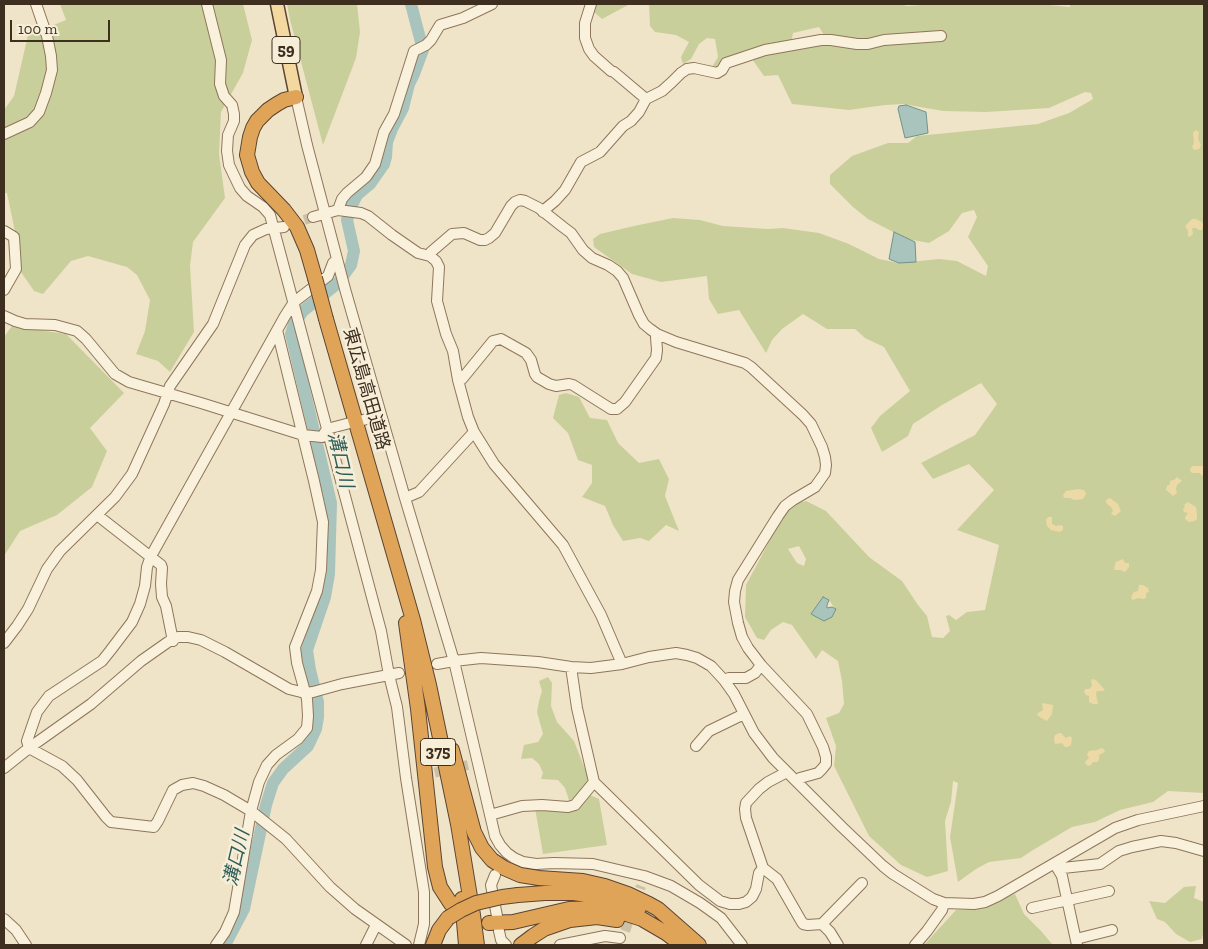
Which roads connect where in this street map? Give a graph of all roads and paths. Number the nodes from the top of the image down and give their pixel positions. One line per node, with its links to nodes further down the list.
1 (36, 4): 9 (street)
2 (207, 4): 14 (street)
3 (277, 4): 7 (main road, 59)
4 (492, 4): 10 (street)
5 (591, 4): 8 (street)
6 (941, 36): 8 (street)
7 (296, 97): 12 (street); 34 (highway, 東広島高田道路 / 375, bridge)
8 (646, 99): 11 (street)
9 (4, 134)
10 (341, 210): 12 (street); 16 (street)
11 (543, 212): 16 (street); 22 (street)
12 (325, 213): 13 (street); 17 (street)
13 (312, 217)
14 (278, 228): 19 (street); 24 (street)
15 (4, 231): 18 (street)
16 (430, 256): 23 (street)
17 (337, 259): 19 (street); 26 (street)
18 (4, 290)
19 (294, 302): 21 (street); 29 (street)
20 (4, 316): 24 (street)
21 (277, 330): 25 (street); 31 (street)
22 (657, 334): 23 (street); 43 (street)
23 (458, 380): 30 (street)
24 (168, 393): 25 (street); 33 (street)
25 (232, 412): 31 (street); 35 (street)
26 (381, 415): 27 (street); 32 (street)
27 (363, 420)
28 (350, 423): 29 (street)
29 (327, 429): 31 (street); 45 (street)
30 (474, 432): 32 (street); 42 (street)
31 (303, 435): 47 (street)
32 (404, 498): 40 (street)
33 (97, 515): 35 (street); 39 (street)
34 (390, 538): 36 (highway, 375); 37 (highway, 375)
35 (151, 556): 38 (street); 50 (street)
36 (401, 594): 69 (highway); 71 (highway, 375)
37 (413, 620): 71 (highway, 375); 79 (highway)
38 (173, 640): 47 (street); 50 (street)
39 (4, 643)
40 (454, 661): 41 (street); 44 (street); 59 (street)
41 (437, 664)
42 (622, 664): 44 (street); 46 (street)
43 (761, 666): 46 (street); 55 (street)
44 (571, 667): 56 (street)
45 (394, 674): 47 (street); 54 (street)
46 (724, 680): 48 (street)
47 (305, 693): 58 (street)
48 (744, 714): 49 (street); 52 (street)
49 (696, 746)
50 (29, 748): 51 (street); 58 (street)
51 (4, 768)
52 (787, 772): 55 (street); 62 (street)
53 (419, 776): 54 (street)
54 (406, 778): 85 (street)
55 (796, 781): 68 (street)
56 (594, 782): 59 (street); 67 (street)
57 (1204, 806): 61 (street)
58 (251, 812): 76 (street); 82 (street)
59 (490, 814): 72 (street)
60 (1204, 851): 61 (street)
61 (1056, 866): 66 (street); 68 (street)
62 (763, 868): 67 (street); 75 (street)
63 (495, 875): 74 (street)
64 (862, 883): 75 (street)
65 (1109, 892): 66 (street)
66 (1067, 900): 70 (street); 80 (street)
67 (720, 901): 72 (street)
68 (944, 903): 95 (street)
69 (451, 904)
70 (1032, 908)
71 (468, 911): 87 (highway); 88 (highway)
72 (713, 912): 93 (street)
73 (4, 919): 81 (street)
74 (495, 923): 79 (highway); 89 (street)
75 (822, 924): 94 (street)
76 (376, 925): 83 (street); 84 (street)
77 (1112, 930): 80 (street)
78 (622, 938): 91 (street)
79 (681, 939): 86 (highway, bridge); 90 (highway); 92 (highway)
80 (1077, 942)
81 (26, 945)
82 (216, 945)
83 (366, 945)
84 (406, 945)
85 (419, 945)
86 (434, 945)
87 (466, 945)
88 (477, 945)
89 (506, 945)
90 (521, 945)
91 (560, 945)
92 (699, 945)
93 (742, 945)
94 (838, 945)
95 (915, 945)

